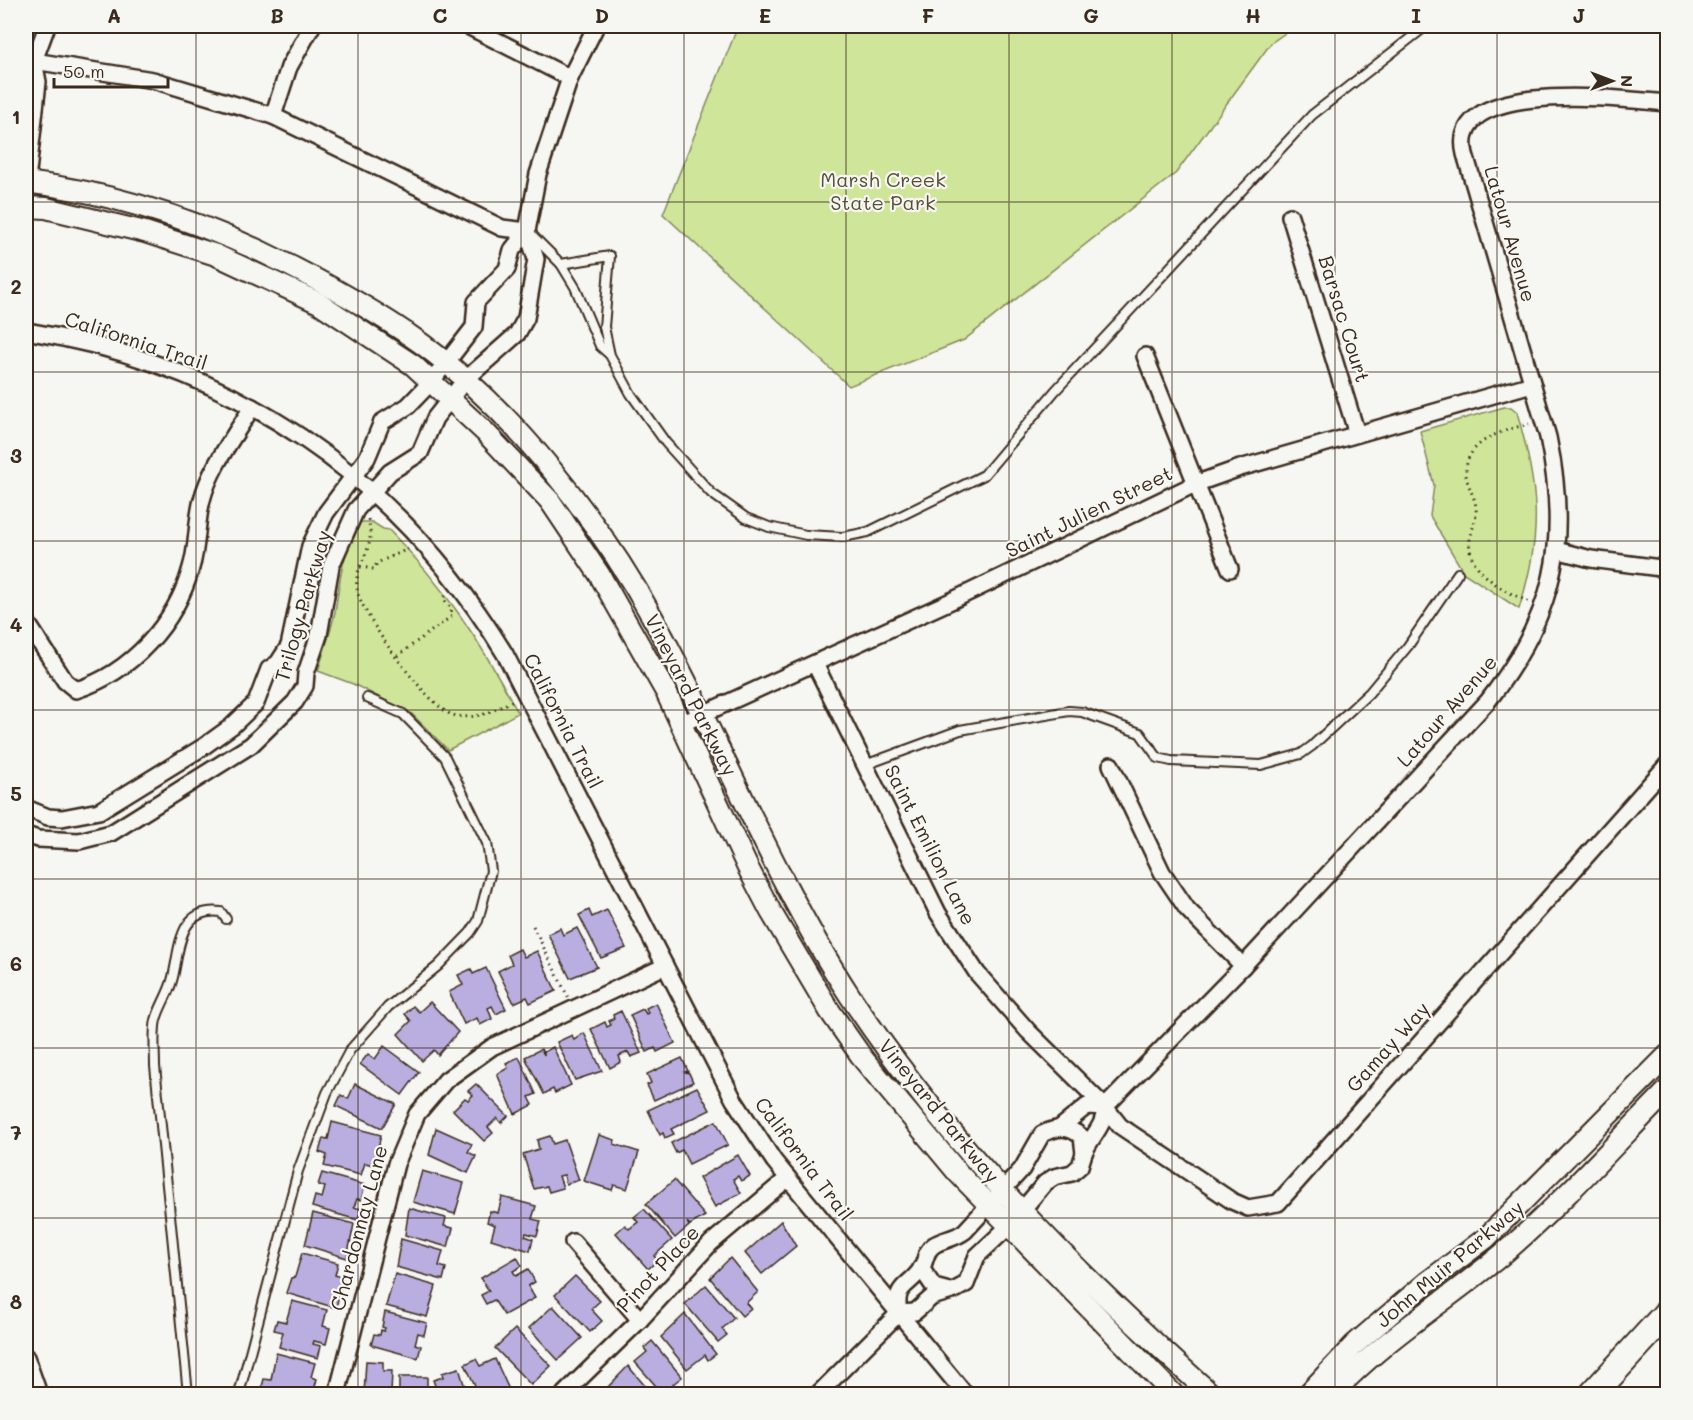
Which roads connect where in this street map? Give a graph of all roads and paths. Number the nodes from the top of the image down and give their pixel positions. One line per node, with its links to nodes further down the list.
1 (46, 26): 6 (street)
2 (312, 26): 10 (street)
3 (468, 26): 7 (street)
4 (596, 26): 7 (street)
5 (1426, 26): 17 (lane)
6 (29, 65): 9 (street); 10 (street)
7 (570, 78): 14 (street)
8 (1668, 104): 22 (street, Latour Avenue)
9 (30, 109): 11 (street)
10 (273, 116): 14 (street)
11 (26, 184): 19 (street, Vineyard Parkway)
12 (26, 207): 21 (street, Vineyard Parkway)
13 (1290, 216): 26 (street, Barsac Court)
14 (527, 231): 15 (lane); 19 (street, Trilogy Parkway); 20 (street, Trilogy Parkway)
15 (561, 264): 17 (lane); 17 (lane)
16 (26, 331): 24 (street, California Trail)
17 (610, 355)
18 (1145, 356): 28 (street)
19 (446, 364): 20 (street, Vineyard Parkway); 21 (street, Trilogy Parkway)
20 (465, 380): 23 (street, Trilogy Parkway); 45 (street, Vineyard Parkway)
21 (432, 381): 23 (street, Vineyard Parkway); 27 (street, Trilogy Parkway)
22 (1532, 384): 25 (street, Latour Avenue); 26 (street, Saint Julien Street)
23 (450, 398): 29 (street, Trilogy Parkway); 46 (street, Vineyard Parkway)
24 (252, 407): 27 (street, California Trail); 38 (street)
25 (1543, 421): 31 (street, Latour Avenue); 37 (path)
26 (1357, 434): 28 (street, Saint Julien Street)
27 (352, 474): 29 (street, California Trail); 41 (street, Trilogy Parkway)
28 (1195, 484): 33 (street); 40 (street, Saint Julien Street)
29 (372, 492): 30 (street, California Trail); 32 (path); 44 (street, Trilogy Parkway)
30 (420, 537): 32 (path); 36 (street, California Trail)
31 (1556, 550): 34 (street); 37 (street, Latour Avenue)
32 (360, 567): 39 (path)
33 (1230, 569)
34 (1668, 569)
35 (1458, 573): 48 (lane)
36 (460, 585): 39 (path); 42 (street, California Trail)
37 (1543, 607): 55 (street, Latour Avenue)
38 (26, 621)
39 (397, 656): 42 (path)
40 (815, 663): 45 (street, Saint Julien Street); 48 (street, Saint Emilion Lane)
41 (262, 687): 44 (street, Trilogy Parkway); 50 (street, Trilogy Parkway)
42 (525, 693): 54 (street, California Trail)
43 (368, 698): 76 (lane)
44 (288, 708): 51 (street, Trilogy Parkway)
45 (701, 714): 46 (street, Saint Julien Street); 63 (street, Vineyard Parkway)
46 (681, 724): 64 (street, Vineyard Parkway)
47 (1668, 764): 59 (street, Gamay Way)
48 (866, 765): 59 (street, Saint Emilion Lane)
49 (1111, 765): 55 (street)
50 (26, 808)
51 (26, 835)
52 (226, 918): 75 (lane)
53 (533, 926): 56 (path)
54 (664, 966): 56 (street, Chardonnay Lane); 62 (street, California Trail)
55 (1243, 966): 59 (street, Latour Avenue)
56 (574, 1008): 77 (street, Chardonnay Lane)
57 (1668, 1055): 83 (street, John Muir Parkway)
58 (1668, 1090): 84 (street, John Muir Parkway)
59 (1105, 1107): 60 (street); 61 (street, Latour Avenue)
60 (1061, 1127): 61 (street); 63 (street)
61 (1084, 1153): 65 (street, Latour Avenue)
62 (788, 1179): 71 (street, California Trail); 72 (street, Pinot Place)
63 (1002, 1188): 64 (street); 65 (street, Vineyard Parkway)
64 (987, 1204): 66 (street, Vineyard Parkway); 68 (street)
65 (1023, 1211): 66 (street, Latour Avenue); 82 (street, Vineyard Parkway)
66 (1008, 1227): 69 (street, Latour Avenue); 81 (street, Vineyard Parkway)
67 (573, 1242): 72 (street)
68 (921, 1268): 69 (street); 71 (street)
69 (949, 1291): 71 (street, Latour Avenue)
70 (1668, 1312): 85 (highway)
71 (899, 1313): 79 (street); 80 (street, California Trail)
72 (640, 1320): 78 (street, Pinot Place)
73 (26, 1357): 74 (street)
74 (39, 1395)
75 (188, 1395)
76 (239, 1395)
77 (337, 1395)
78 (564, 1395)
79 (818, 1395)
80 (965, 1395)
81 (1173, 1395)
82 (1211, 1395)
83 (1308, 1395)
84 (1332, 1395)
85 (1593, 1395)

